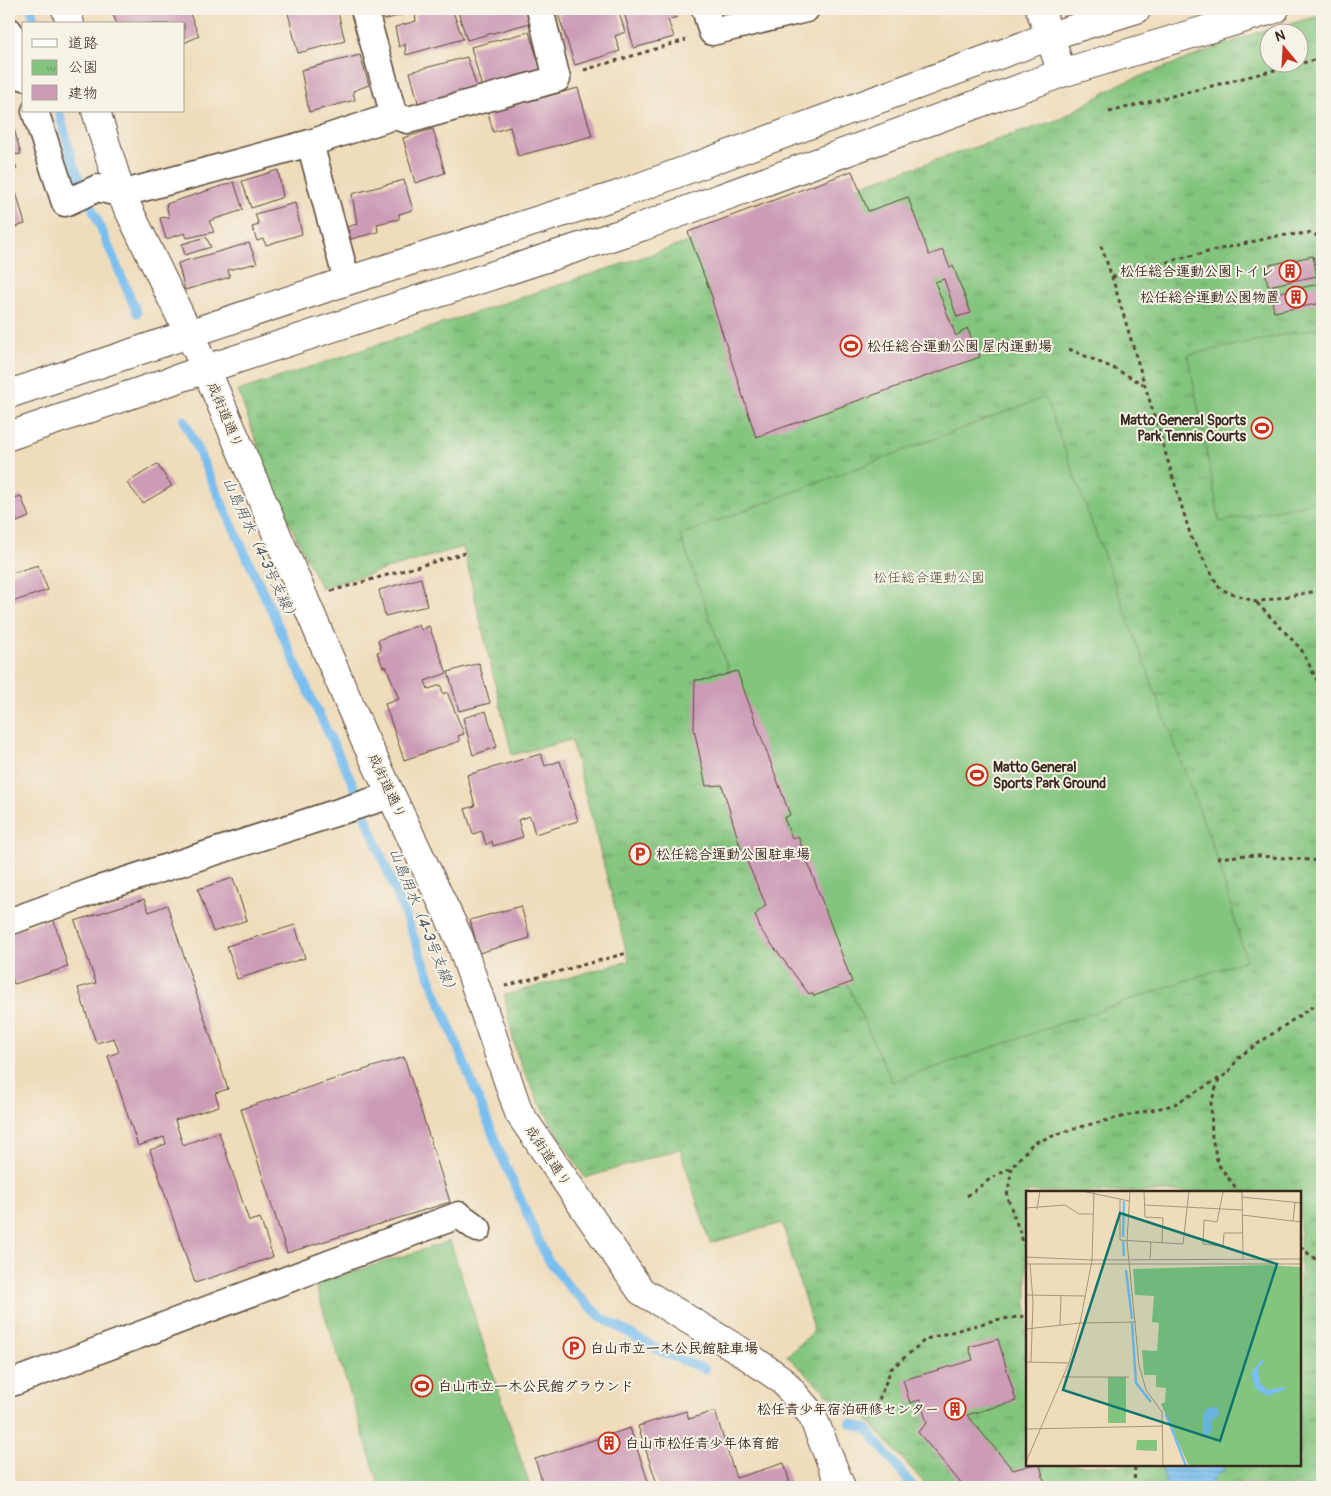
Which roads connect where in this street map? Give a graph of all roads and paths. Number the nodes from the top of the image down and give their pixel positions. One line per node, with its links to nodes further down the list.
1 (66, 9): 9 (street)
2 (364, 9): 19 (street)
3 (540, 9): 15 (street)
4 (806, 9): 8 (street)
5 (1040, 9): 11 (street)
6 (1137, 9): 11 (street)
7 (1275, 9): 14 (street)
8 (708, 20): 15 (path)
9 (69, 22)
10 (9, 31): 13 (street)
11 (1050, 36): 14 (street); 25 (street)
12 (1322, 58): 18 (path)
13 (22, 71)
14 (1062, 73): 28 (street)
15 (557, 78): 19 (street)
16 (35, 112): 21 (street)
17 (96, 112): 21 (street, 成街道通り)
18 (1110, 112)
19 (394, 116): 20 (street)
20 (310, 143): 21 (street); 25 (street)
21 (98, 194): 26 (street, 成街道通り)
22 (1322, 238): 24 (path)
23 (1101, 246): 24 (path)
24 (1112, 277): 29 (path)
25 (347, 281): 26 (street)
26 (188, 333): 28 (street, 成街道通り); 30 (street)
27 (1069, 349): 29 (path)
28 (206, 369): 31 (street); 34 (street, 成街道通り)
29 (1144, 384): 35 (path)
30 (9, 394)
31 (9, 436)
32 (465, 553): 34 (path)
33 (1322, 590): 35 (path)
34 (304, 598): 37 (street, 成街道通り)
35 (1256, 602): 36 (path)
36 (1322, 690)
37 (368, 803): 40 (street); 42 (street, 成街道通り)
38 (1217, 858): 39 (path)
39 (1322, 861)
40 (9, 922)
41 (627, 952): 42 (path)
42 (478, 994): 56 (street, 成街道通り)
43 (1322, 1000): 44 (path)
44 (1219, 1079): 45 (path); 46 (path)
45 (1012, 1167): 47 (path); 50 (path)
46 (1238, 1191)
47 (967, 1196)
48 (478, 1229): 53 (street)
49 (1301, 1247): 51 (path)
50 (1026, 1250)
51 (1322, 1264)
52 (1026, 1316): 54 (path)
53 (9, 1384)
54 (876, 1407)
55 (1135, 1466): 57 (path)
56 (841, 1487)
57 (1134, 1487)

